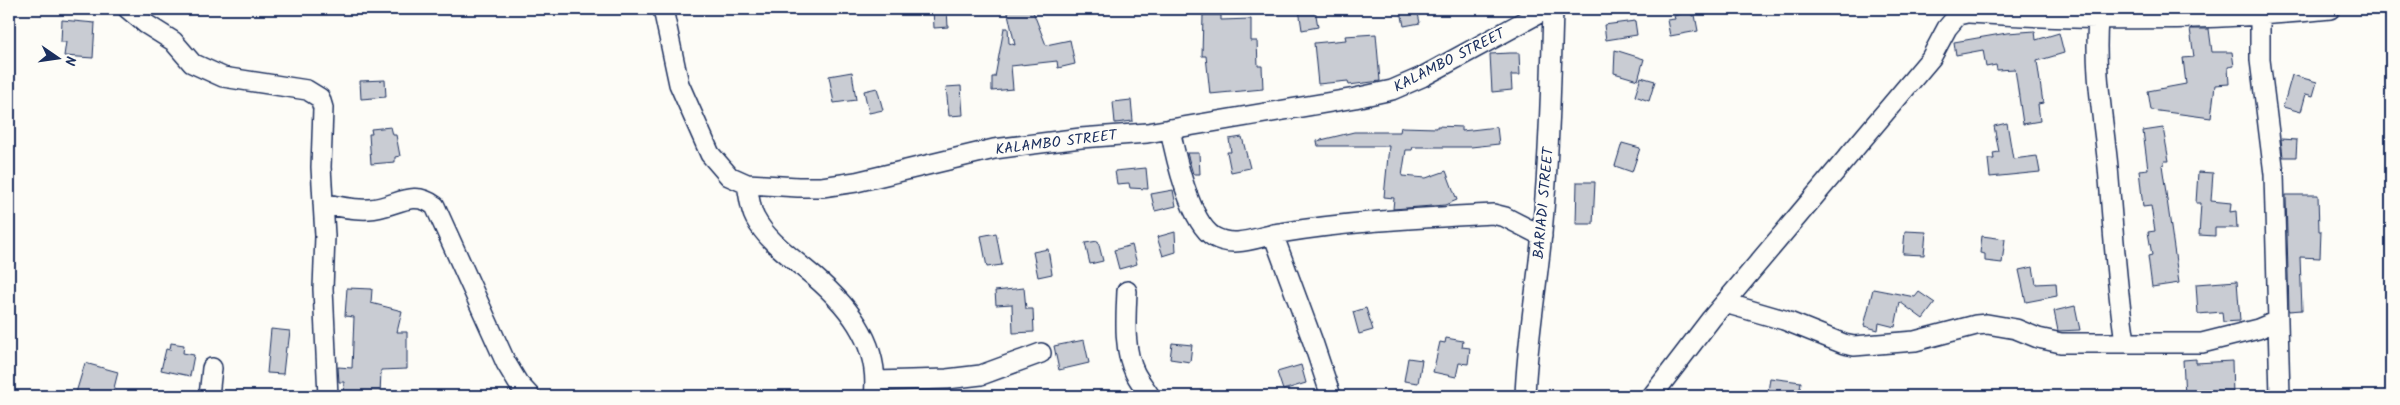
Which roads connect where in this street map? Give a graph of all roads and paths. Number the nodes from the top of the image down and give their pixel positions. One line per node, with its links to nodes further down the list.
1 (128, 9): 12 (street)
2 (663, 9): 11 (street, KALAMBO STREET)
3 (1547, 9): 10 (street, KALAMBO STREET)
4 (1553, 9): 14 (street, BARIADI STREET)
5 (1984, 9): 7 (street)
6 (2330, 9): 8 (street)
7 (1960, 11): 9 (street); 16 (street)
8 (2259, 13): 9 (street); 17 (street)
9 (2098, 20): 18 (street)
10 (1170, 130): 11 (street, KALAMBO STREET); 13 (street)
11 (747, 184): 21 (street)
12 (323, 203): 23 (street); 24 (street)
13 (1273, 234): 14 (street); 26 (street)
14 (1542, 236): 27 (street, BARIADI STREET)
15 (1127, 291): 25 (street)
16 (1725, 303): 18 (street); 28 (street)
17 (2277, 321): 18 (street); 29 (street)
18 (2125, 341)
19 (1041, 353): 21 (street)
20 (212, 368): 22 (street)
21 (873, 392)
22 (208, 396)
23 (328, 396)
24 (530, 396)
25 (1150, 396)
26 (1331, 396)
27 (1525, 396)
28 (1652, 396)
29 (2280, 396)

